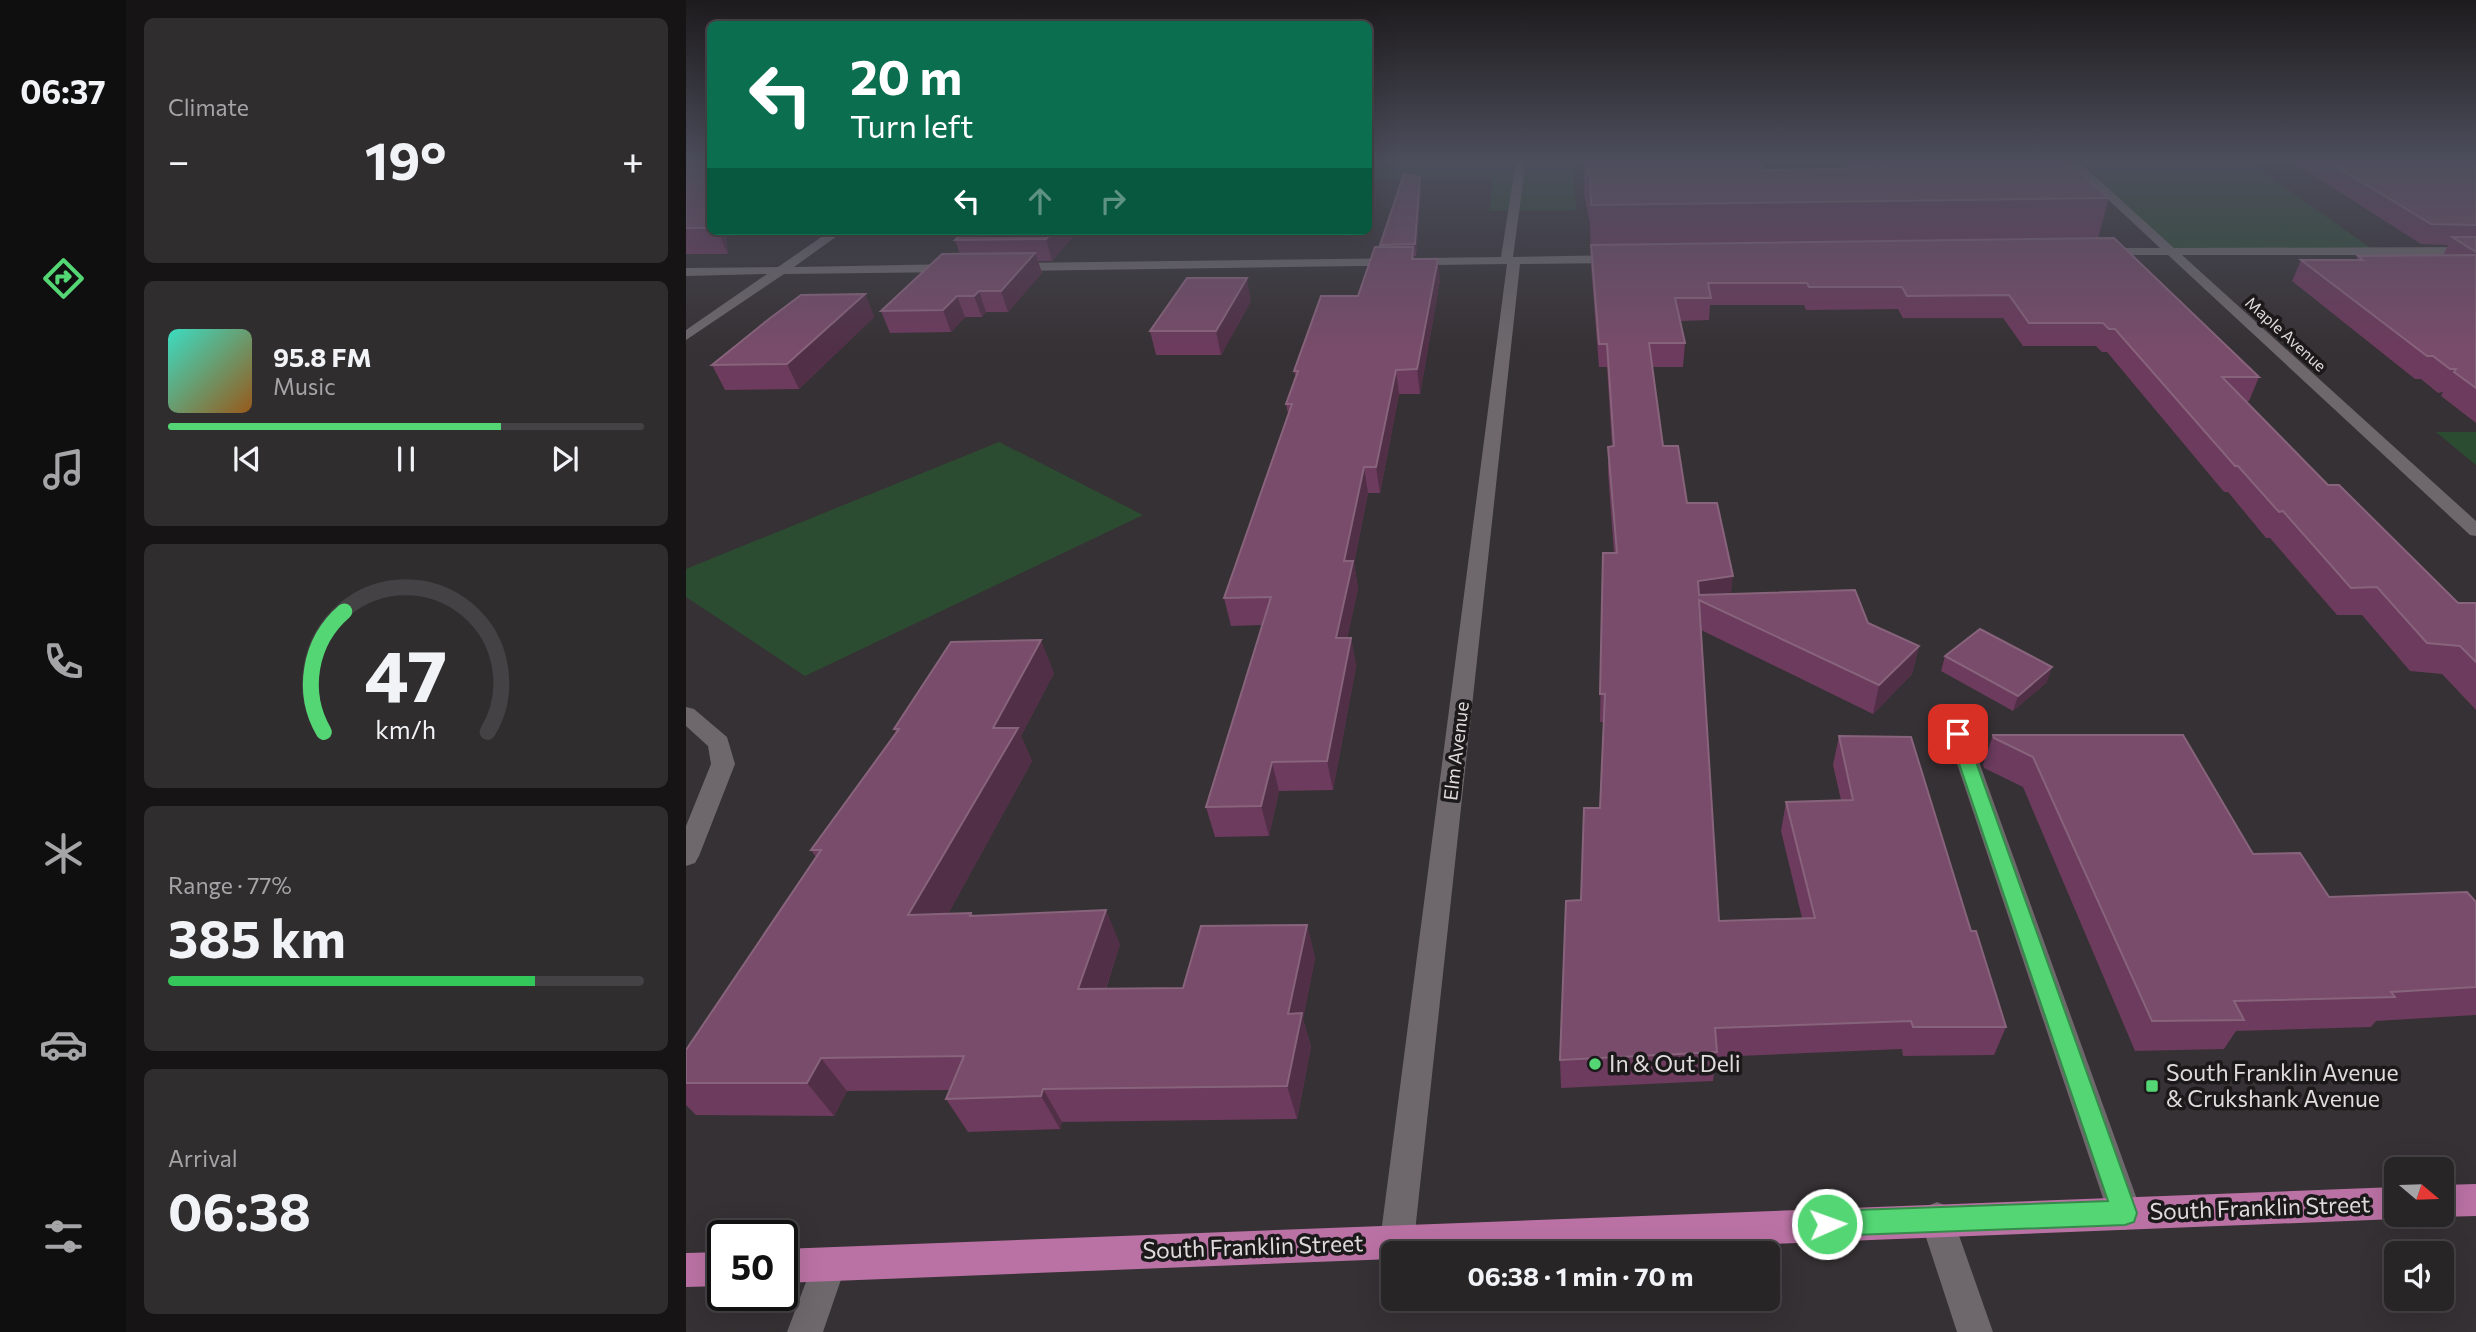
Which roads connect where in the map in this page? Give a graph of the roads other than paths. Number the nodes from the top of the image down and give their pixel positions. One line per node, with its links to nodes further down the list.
1 (1514, 223): 8 (street, Elm Avenue)
2 (2140, 223): 4 (street, Maple Avenue)
3 (832, 235): 11 (street)
4 (2170, 251): 5 (street); 6 (street); 14 (street, Maple Avenue)
5 (2476, 251)
6 (2091, 253)
7 (1638, 259): 8 (street)
8 (1510, 260): 10 (street); 23 (street, Elm Avenue)
9 (971, 268): 11 (street)
10 (998, 268)
11 (782, 271): 12 (street); 13 (street)
12 (686, 272)
13 (686, 336)
14 (2476, 531)
15 (686, 714): 17 (street)
16 (1958, 734): 21 (street)
17 (686, 856)
18 (2476, 1200): 19 (main road)
19 (2454, 1201)
20 (2384, 1203): 21 (main road, South Franklin Street)
21 (2125, 1213): 22 (main road, South Franklin Street)
22 (1937, 1219): 23 (main road, South Franklin Street); 30 (street)
23 (1397, 1241)
24 (1381, 1242): 25 (main road, South Franklin Street)
25 (829, 1265): 26 (main road, South Franklin Street); 29 (street)
26 (798, 1266)
27 (707, 1269): 28 (main road)
28 (686, 1270)
29 (805, 1332)
30 (1975, 1332)

